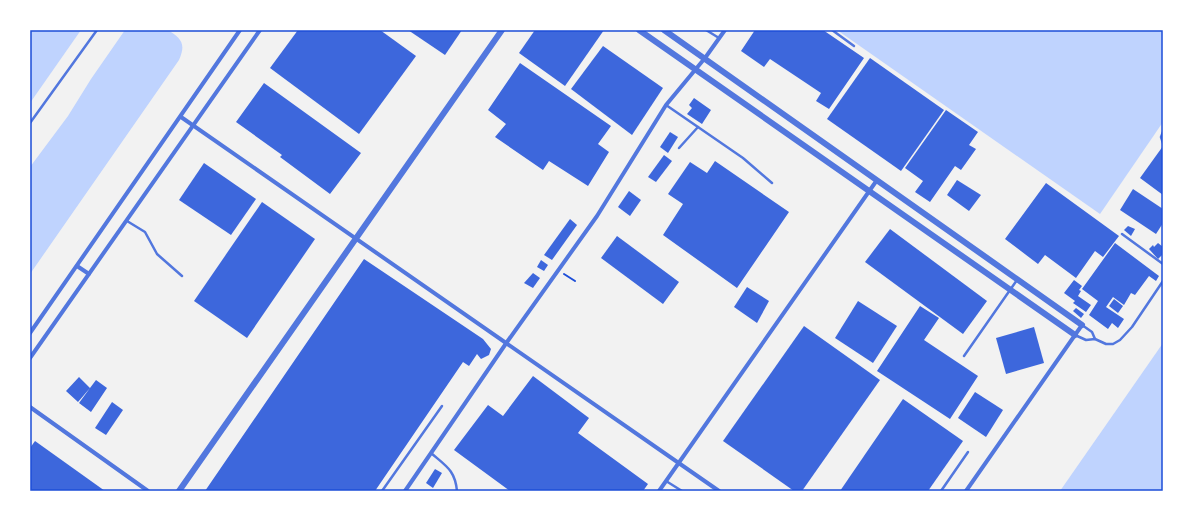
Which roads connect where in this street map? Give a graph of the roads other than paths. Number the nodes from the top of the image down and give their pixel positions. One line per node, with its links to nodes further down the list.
1 (97, 30): 18 (lane)
2 (240, 30): 16 (street)
3 (260, 30): 19 (street)
4 (502, 30): 30 (street)
5 (664, 30): 12 (street)
6 (706, 30): 10 (lane)
7 (724, 30): 10 (street)
8 (832, 30): 11 (lane)
9 (641, 31): 13 (street)
10 (718, 38): 12 (street)
11 (854, 46)
12 (705, 58): 13 (street); 15 (street)
13 (696, 69): 14 (street); 17 (street)
14 (666, 105): 20 (lane); 43 (street)
15 (778, 109): 17 (street); 24 (street)
16 (181, 117): 19 (street); 33 (street)
17 (770, 121): 26 (street)
18 (30, 124)
19 (193, 125): 27 (street); 30 (street)
20 (698, 127): 23 (lane); 25 (lane)
21 (1163, 132): 22 (lane)
22 (1163, 143)
23 (679, 148)
24 (877, 180): 26 (street); 28 (street)
25 (772, 183)
26 (870, 191): 31 (street); 50 (street)
27 (126, 221): 34 (street); 35 (lane)
28 (947, 229): 31 (street); 36 (street)
29 (1122, 234): 32 (lane)
30 (356, 238): 43 (street); 53 (street)
31 (939, 240): 38 (street)
32 (1163, 264)
33 (77, 266): 34 (street); 40 (street)
34 (89, 274): 45 (street)
35 (182, 276)
36 (1017, 280): 38 (lane); 39 (street)
37 (1163, 281): 42 (lane)
38 (1010, 290): 41 (street); 44 (lane)
39 (1082, 325): 41 (street); 42 (lane)
40 (30, 333)
41 (1075, 335): 42 (lane); 61 (street)
42 (1095, 339)
43 (507, 342): 49 (street); 50 (street)
44 (964, 356)
45 (30, 358)
46 (442, 406): 54 (lane)
47 (30, 407): 52 (street)
48 (968, 452): 60 (lane)
49 (431, 453): 55 (street); 56 (lane)
50 (679, 463): 51 (street); 59 (street)
51 (666, 481): 57 (street); 58 (lane)
52 (148, 491)
53 (179, 491)
54 (382, 491)
55 (405, 491)
56 (457, 491)
57 (659, 491)
58 (682, 491)
59 (719, 491)
60 (941, 491)
61 (966, 491)

